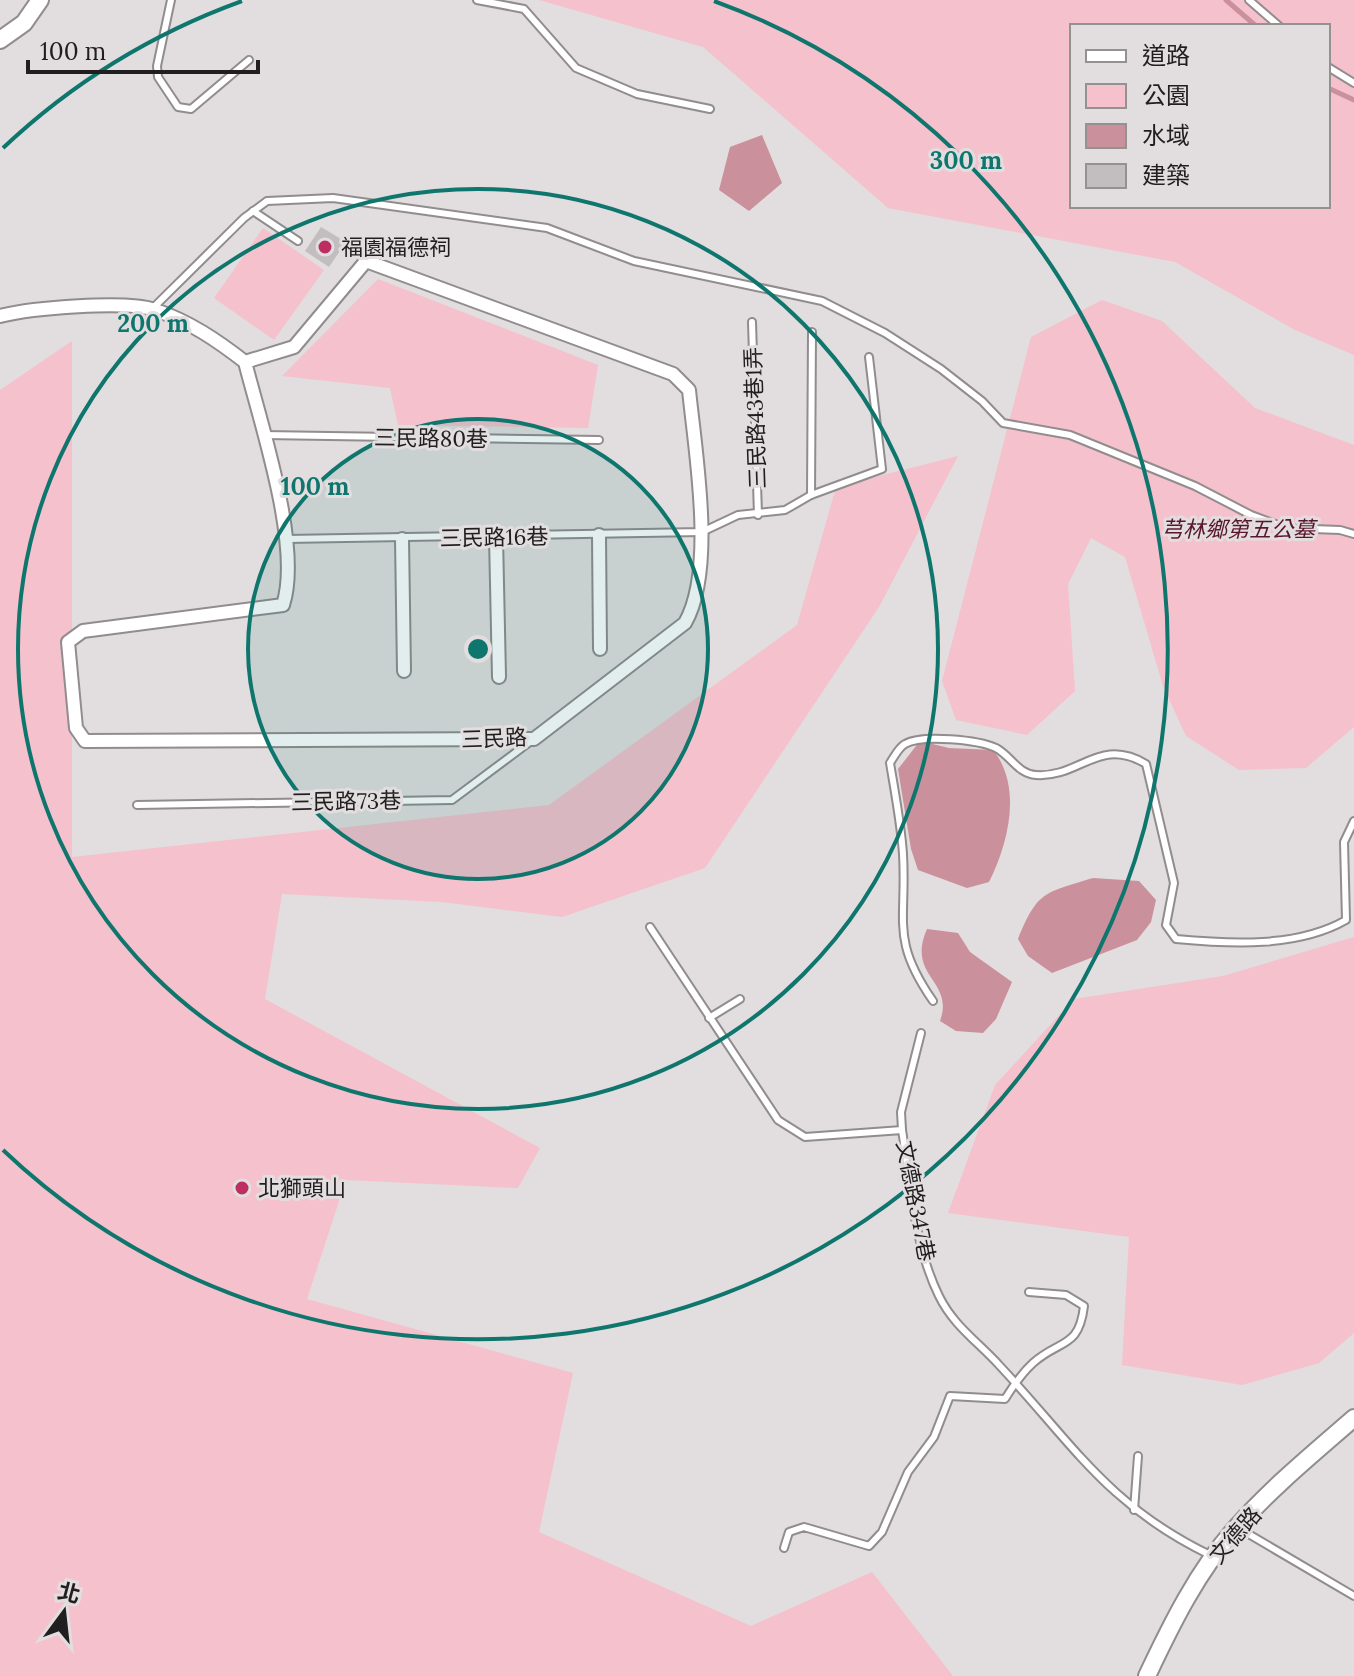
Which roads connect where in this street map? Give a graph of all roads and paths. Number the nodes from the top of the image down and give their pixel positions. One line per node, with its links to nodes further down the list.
1 (40, 0): 8 (main road)
2 (171, 0): 9 (lane)
3 (477, 0): 6 (lane)
4 (529, 0): 6 (lane)
5 (1249, 0): 7 (lane)
6 (524, 9): 12 (lane)
7 (1277, 24)
8 (0, 40)
9 (249, 60)
10 (1330, 68): 11 (lane)
11 (1354, 83)
12 (710, 109)
13 (253, 211): 14 (lane); 15 (lane); 26 (lane)
14 (298, 241)
15 (152, 309): 16 (street); 20 (street)
16 (0, 316)
17 (752, 322): 24 (lane, 三民路43巷1弄)
18 (812, 332): 23 (lane)
19 (869, 357): 23 (lane)
20 (245, 362): 21 (street, 三民路); 25 (street, 三民路)
21 (263, 435): 22 (lane, 三民路80巷); 29 (street, 三民路)
22 (599, 440)
23 (811, 495): 24 (lane)
24 (758, 515): 25 (lane)
25 (702, 532): 27 (lane, 三民路16巷); 34 (street, 三民路)
26 (1354, 534)
27 (599, 535): 28 (lane, 三民路16巷); 31 (street)
28 (496, 537): 30 (lane, 三民路16巷); 33 (street)
29 (286, 539): 30 (lane, 三民路16巷); 34 (street, 三民路)
30 (402, 539): 32 (street)
31 (600, 649)
32 (404, 671)
33 (499, 677)
34 (534, 739): 35 (lane, 三民路73巷)
35 (137, 805)
36 (1354, 821): 39 (lane)
37 (650, 927): 40 (lane, 文德路347巷)
38 (740, 999): 40 (lane)
39 (933, 1001)
40 (709, 1018): 42 (lane, 文德路347巷)
41 (921, 1033): 42 (lane)
42 (902, 1130): 44 (lane, 文德路347巷)
43 (1029, 1292): 44 (lane)
44 (1015, 1383): 47 (lane, 文德路347巷); 49 (lane)
45 (1354, 1418): 48 (main road, 文德路)
46 (1138, 1456): 47 (lane)
47 (1134, 1510): 50 (lane, 文德路347巷)
48 (1237, 1527): 50 (main road, 文德路); 51 (lane)
49 (784, 1548)
50 (1213, 1557): 52 (main road, 文德路)
51 (1354, 1596)
52 (1147, 1676)

